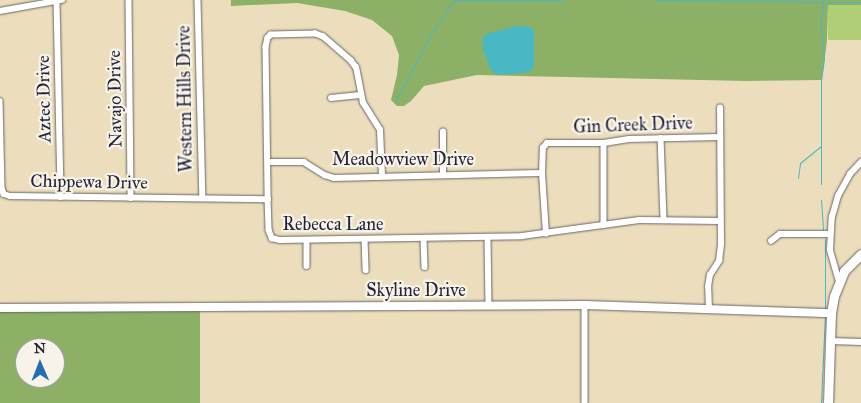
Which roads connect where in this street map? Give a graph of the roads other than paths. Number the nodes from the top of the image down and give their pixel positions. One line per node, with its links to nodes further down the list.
1 (59, 0): 4 (street); 19 (street, Aztec Drive)
2 (129, 0): 20 (street, Navajo Drive)
3 (198, 0): 21 (street, Western Hills Drive)
4 (32, 3): 5 (street)
5 (0, 11)
6 (360, 95): 7 (street); 14 (street, Rebecca Lane); 18 (street, Rebecca Lane)
7 (331, 98)
8 (0, 101): 19 (street, Chippewa Drive)
9 (720, 108): 11 (street)
10 (443, 132): 17 (street)
11 (720, 137): 12 (street, Gin Creek Drive); 24 (street)
12 (662, 138): 13 (street, Gin Creek Drive); 23 (street)
13 (604, 143): 16 (street, Gin Creek Drive); 25 (street)
14 (268, 162): 18 (street, Meadowview Drive); 22 (street, Rebecca Lane)
15 (861, 162): 27 (street)
16 (542, 173): 17 (street, Meadowview Drive); 26 (street)
17 (443, 175): 18 (street, Meadowview Drive)
18 (382, 176)
19 (61, 197): 20 (street, Chippewa Drive)
20 (131, 198): 21 (street, Chippewa Drive)
21 (202, 198): 22 (street, Chippewa Drive)
22 (268, 199): 31 (street, Rebecca Lane)
23 (664, 220): 24 (street, Rebecca Lane); 25 (street, Rebecca Lane)
24 (720, 221): 41 (street)
25 (604, 225): 26 (street, Rebecca Lane)
26 (546, 234): 28 (street, Rebecca Lane)
27 (830, 234): 32 (street); 37 (street)
28 (488, 237): 30 (street, Rebecca Lane); 38 (street)
29 (364, 239): 30 (street, Rebecca Lane); 31 (street, Rebecca Lane); 36 (street)
30 (424, 239): 35 (street)
31 (307, 240): 34 (street)
32 (771, 241)
33 (861, 254): 37 (main road)
34 (307, 266)
35 (425, 267)
36 (366, 270)
37 (839, 282): 42 (main road)
38 (489, 305): 39 (street, Skyline Drive); 40 (street, Skyline Drive)
39 (585, 305): 41 (street, Skyline Drive); 45 (street)
40 (0, 308)
41 (709, 310): 42 (street, Skyline Drive)
42 (831, 313): 43 (main road)
43 (830, 341): 44 (street); 46 (main road)
44 (861, 342)
45 (585, 403)
46 (828, 403)

